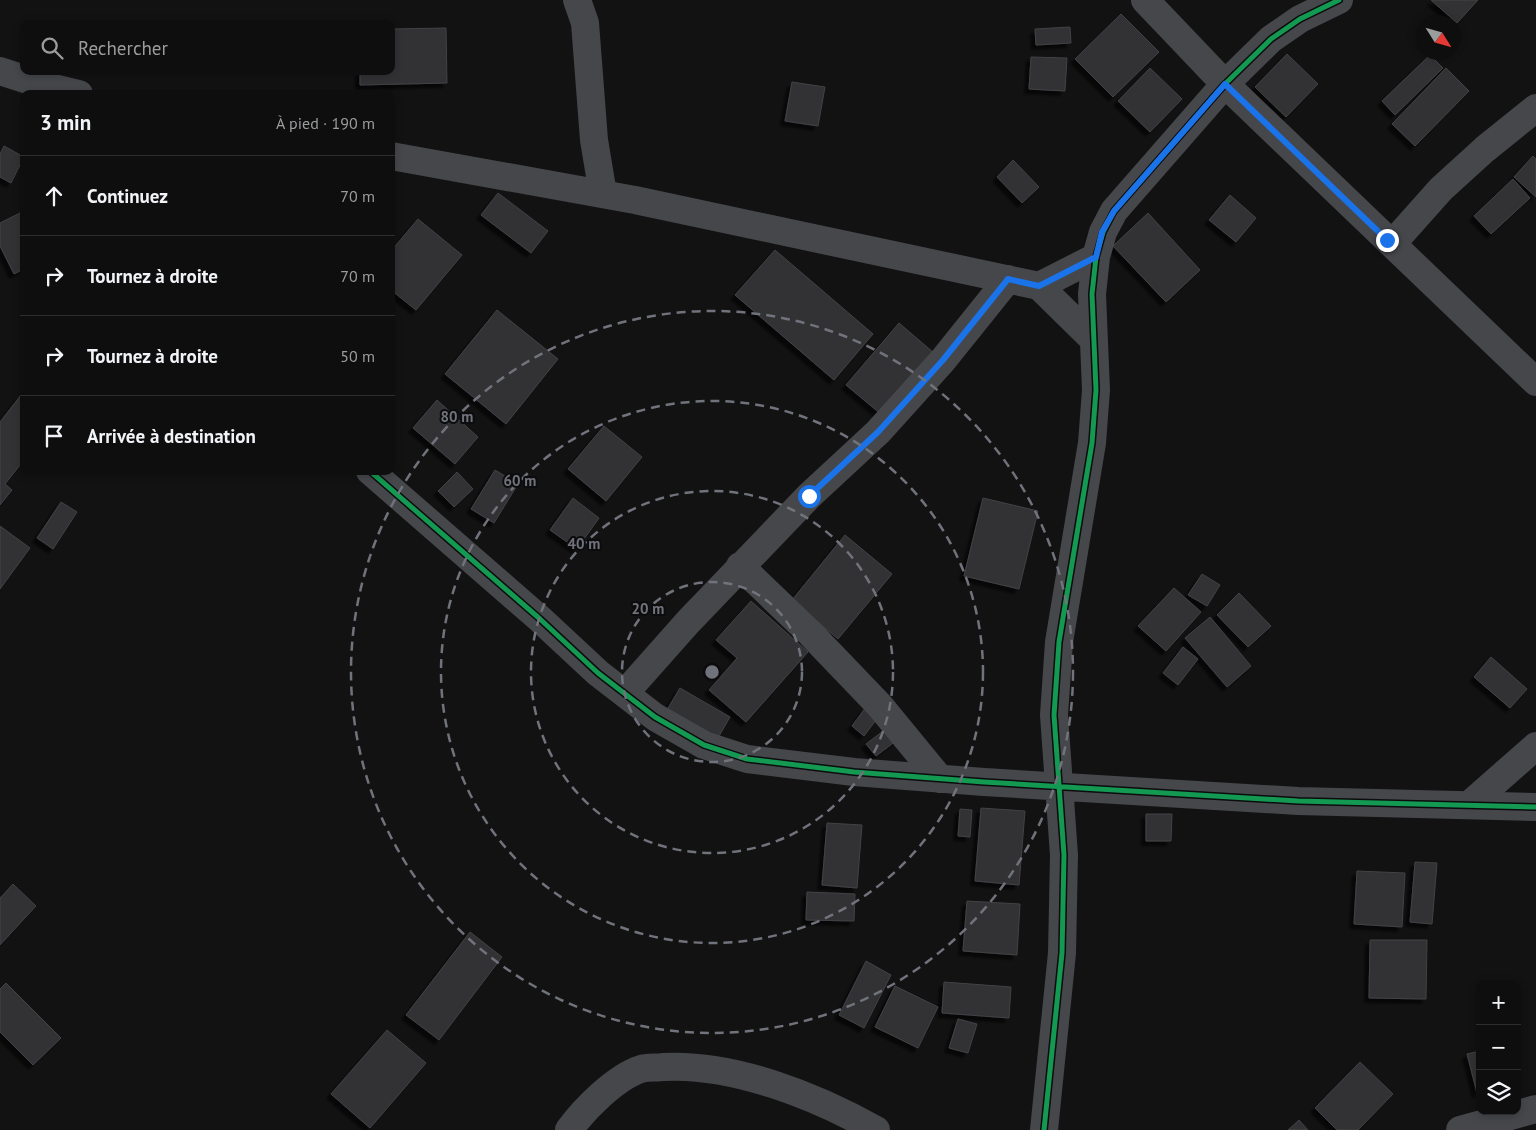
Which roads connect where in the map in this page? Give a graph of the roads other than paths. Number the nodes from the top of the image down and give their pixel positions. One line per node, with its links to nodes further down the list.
1 (577, 0): 9 (street)
2 (1145, 0): 5 (street)
3 (1339, 0): 5 (street)
4 (0, 71): 6 (street)
5 (1225, 84): 10 (street); 11 (street)
6 (62, 90)
7 (1536, 108): 10 (street)
8 (395, 157): 9 (street)
9 (603, 194): 12 (street)
10 (1392, 244): 15 (street)
11 (1096, 257): 13 (street); 14 (street)
12 (1008, 279): 13 (street); 17 (street)
13 (1039, 286): 14 (street)
14 (1093, 339): 21 (street)
15 (1536, 382)
16 (375, 475): 18 (street)
17 (740, 566): 18 (street); 20 (street)
18 (625, 693): 20 (street)
19 (1536, 746): 22 (street)
20 (940, 779): 21 (street)
21 (1059, 785): 22 (street); 27 (street)
22 (1469, 805): 23 (street)
23 (1536, 807)
24 (1536, 1109): 28 (street)
25 (569, 1130): 26 (street)
26 (876, 1130)
27 (1044, 1130)
28 (1460, 1130)

